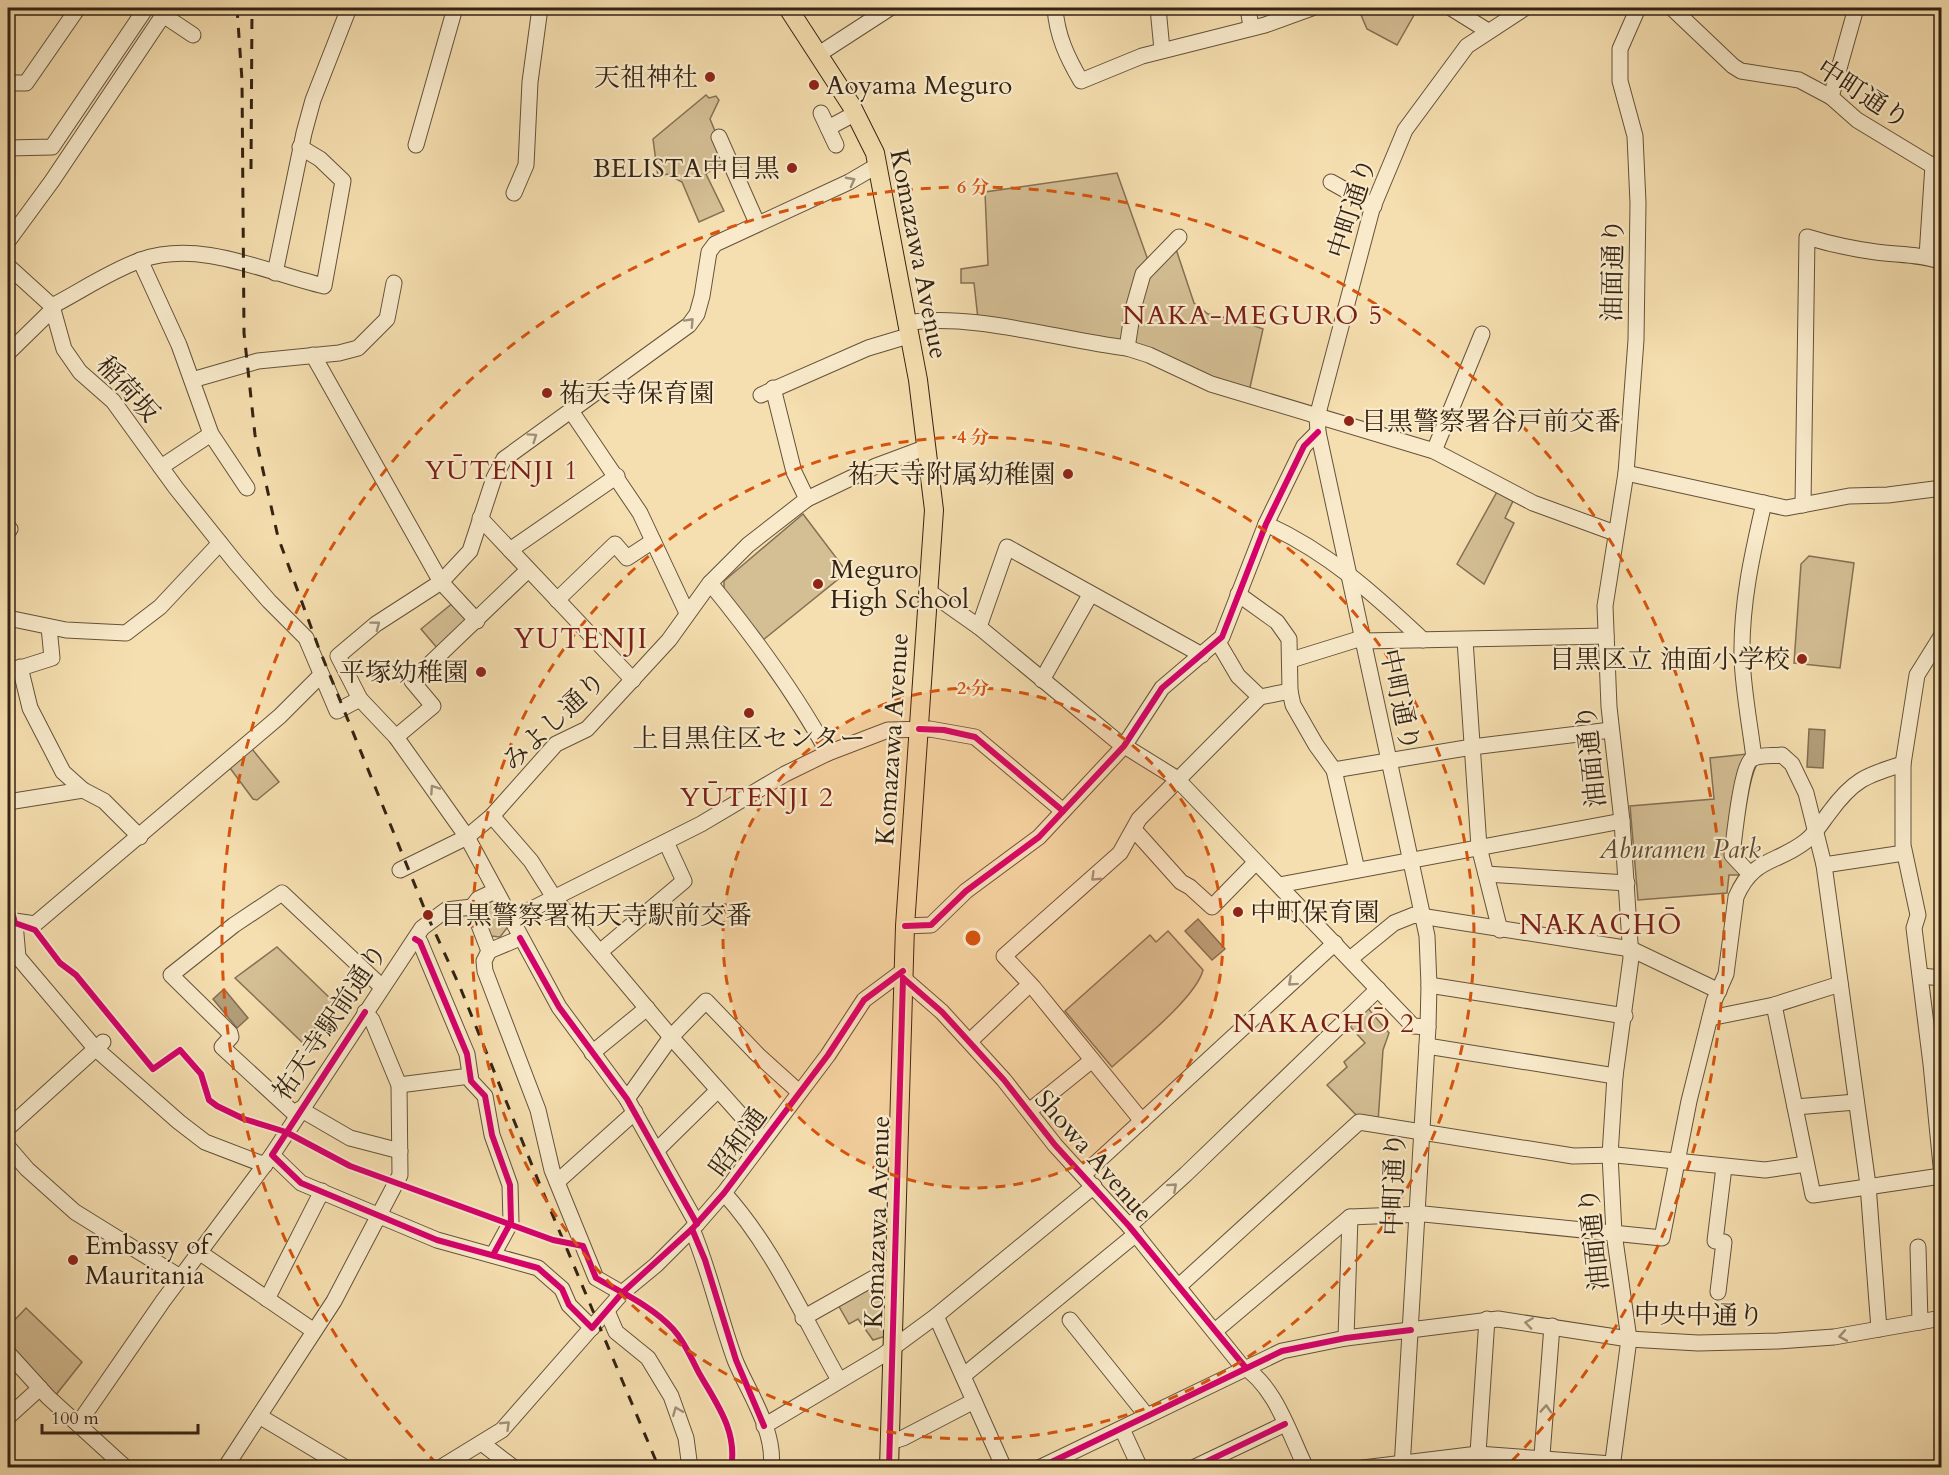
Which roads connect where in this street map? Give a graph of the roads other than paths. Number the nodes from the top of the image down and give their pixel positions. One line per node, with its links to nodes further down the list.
1 (78, 8): 23 (street)
2 (146, 8): 32 (street)
3 (349, 8): 31 (street)
4 (455, 8): 29 (street)
5 (540, 8): 36 (street)
6 (788, 8): 22 (main road, Komazawa Avenue)
7 (890, 8): 22 (street)
8 (1055, 8): 21 (street)
9 (1158, 8): 21 (street)
10 (1248, 8): 18 (street)
11 (1308, 8): 18 (street)
12 (1450, 8): 19 (street)
13 (1525, 8): 19 (street, 中町通り)
14 (1638, 8): 60 (street, 油面通り)
15 (1672, 8): 24 (street, 中町通り)
16 (1856, 8): 24 (street)
17 (165, 11): 20 (street); 40 (street)
18 (1251, 27): 21 (street)
19 (1488, 31): 37 (street, 中町通り)
20 (193, 35)
21 (1162, 50)
22 (819, 54): 26 (main road, Komazawa Avenue)
23 (8, 83)
24 (1831, 98): 34 (street, 中町通り)
25 (821, 113): 27 (street)
26 (856, 113): 27 (street); 33 (main road, Komazawa Avenue)
27 (828, 128): 30 (street)
28 (719, 136): 38 (street)
29 (416, 145)
30 (836, 145)
31 (300, 147): 44 (street); 44 (street)
32 (8, 148)
33 (878, 165): 38 (street, one-way to 33); 47 (main road, Komazawa Avenue)
34 (1937, 167): 41 (street)
35 (1331, 182): 37 (street)
36 (514, 193)
37 (1374, 206): 54 (street, 中町通り)
38 (757, 223): 53 (street, one-way to 38)
39 (1179, 237): 49 (street)
40 (8, 241)
41 (1934, 259): 66 (street)
42 (140, 260): 44 (street); 46 (street); 52 (street)
43 (8, 266): 46 (street)
44 (275, 273)
45 (394, 283): 51 (street)
46 (52, 307): 50 (street); 59 (street, 稲荷坂)
47 (907, 329): 49 (street); 57 (main road, Komazawa Avenue); 64 (street)
48 (1482, 334): 58 (street)
49 (1127, 348): 54 (street)
50 (8, 353)
51 (313, 355): 52 (street); 75 (street)
52 (192, 380): 56 (street)
53 (571, 411): 61 (street); 67 (street, one-way to 53)
54 (1317, 417): 55 (street, 中町通り); 58 (street)
55 (1318, 432): 68 (street); 74 (street, 中町通り)
56 (211, 434): 59 (street); 62 (street)
57 (927, 447): 64 (street, みよし通り); 77 (main road, Komazawa Avenue)
58 (1434, 451): 69 (street)
59 (160, 466): 71 (street, 稲荷坂)
60 (1626, 473): 65 (street); 69 (street, 油面通り)
61 (617, 476): 70 (street); 72 (street)
62 (247, 488)
63 (1941, 488): 66 (street)
64 (807, 499): 76 (street, みよし通り)
65 (1764, 503): 66 (street); 107 (street)
66 (1803, 505)
67 (480, 518): 72 (street); 75 (street)
68 (1266, 524): 74 (street); 79 (street)
69 (1615, 533): 87 (street, 油面通り)
70 (653, 541): 80 (street); 81 (street)
71 (220, 543): 84 (street); 95 (street, 稲荷坂)
72 (510, 550): 73 (street)
73 (528, 570): 80 (street); 83 (street)
74 (1348, 572): 88 (street, 中町通り); 89 (street)
75 (441, 582): 83 (street); 100 (street, one-way to 75)
76 (710, 583): 81 (street, みよし通り); 106 (street)
77 (928, 591): 85 (street); 101 (main road, Komazawa Avenue)
78 (1090, 594): 85 (street); 92 (street); 97 (street)
79 (1238, 594): 91 (street); 93 (street)
80 (557, 600): 96 (street)
81 (687, 613): 96 (street, みよし通り)
82 (8, 618): 84 (street)
83 (477, 621): 103 (street)
84 (49, 627): 94 (street)
85 (979, 627): 97 (street)
86 (1941, 635): 109 (street)
87 (1606, 636): 90 (street); 102 (street, 油面通り)
88 (1363, 639): 89 (street); 93 (street); 108 (street, 中町通り)
89 (1423, 640): 90 (street)
90 (1465, 640): 105 (street)
91 (1218, 642): 92 (street); 99 (street)
92 (1202, 655): 104 (street)
93 (1291, 660): 98 (street)
94 (14, 669): 112 (street)
95 (321, 675): 100 (street); 119 (street)
96 (633, 680): 115 (street, みよし通り)
97 (1042, 680): 104 (street)
98 (1290, 691): 99 (street); 110 (street)
99 (1260, 697): 111 (street)
100 (360, 699): 103 (street)
101 (919, 729): 106 (street); 114 (street); 139 (main road, Komazawa Avenue)
102 (1611, 730): 105 (street); 116 (street, 油面通り)
103 (396, 737): 120 (street, one-way to 103)
104 (1124, 746): 111 (street); 114 (street)
105 (1472, 747): 108 (street); 122 (street)
106 (828, 753): 121 (street)
107 (1754, 758): 117 (street); 129 (street)
108 (1389, 760): 110 (street); 124 (street, 中町通り)
109 (1903, 764): 117 (street); 123 (street)
110 (1334, 770): 128 (street)
111 (1179, 780): 118 (street); 125 (street)
112 (82, 789): 113 (street); 119 (street)
113 (8, 802)
114 (1063, 811): 139 (street)
115 (492, 816): 120 (street, みよし通り); 134 (street)
116 (1622, 821): 122 (street); 131 (street, 油面通り)
117 (1817, 830): 126 (street); 129 (street)
118 (1132, 833): 125 (street); 152 (street, one-way to 152)
119 (140, 837): 138 (street)
120 (466, 837): 127 (street, みよし通り); 133 (street)
121 (666, 842): 134 (street); 146 (street)
122 (1479, 847): 124 (street); 130 (street)
123 (1904, 853): 126 (street); 149 (street)
124 (1410, 859): 128 (street); 136 (street, 中町通り)
125 (1256, 862): 132 (street)
126 (1824, 865): 151 (street)
127 (400, 870)
128 (1357, 870): 132 (street)
129 (1749, 873): 156 (street)
130 (1486, 874): 131 (street); 140 (street)
131 (1627, 883): 144 (street, 油面通り)
132 (1279, 885): 143 (street)
133 (495, 891): 135 (street, 祐天寺駅前通り); 137 (street)
134 (555, 899): 137 (street); 146 (street)
135 (472, 907): 142 (street, 祐天寺駅前通り); 145 (street)
136 (1424, 918): 140 (street); 147 (street); 153 (street, 中町通り)
137 (510, 920): 141 (street)
138 (11, 922): 165 (street)
139 (905, 926): 148 (main road, Komazawa Avenue)
140 (1500, 930): 144 (street)
141 (520, 938): 145 (street); 167 (street)
142 (415, 939): 154 (street, 祐天寺駅前通り); 169 (street)
143 (1335, 943): 147 (street); 179 (street, one-way to 179)
144 (1631, 949): 156 (street); 160 (street, 油面通り)
145 (489, 951): 193 (street)
146 (601, 951): 158 (street)
147 (1350, 959): 155 (street)
148 (903, 974): 164 (street, Showa Avenue); 173 (street, 昭和通); 207 (main road, Komazawa Avenue)
149 (1921, 976): 150 (street); 192 (street)
150 (1941, 978)
151 (1840, 984): 157 (street); 174 (street)
152 (1029, 985): 164 (street); 168 (street)
153 (1430, 986): 160 (street); 162 (street, 中町通り)
154 (382, 987): 159 (street, 祐天寺駅前通り); 178 (street)
155 (1378, 989): 162 (street); 202 (street, one-way to 155)
156 (1719, 991): 161 (street)
157 (1774, 1005): 161 (street); 176 (street)
158 (647, 1008): 163 (street); 167 (street)
159 (365, 1012): 171 (street); 178 (street, 祐天寺駅前通り)
160 (1625, 1016): 170 (street, 油面通り)
161 (1710, 1018): 188 (street)
162 (1428, 1027): 166 (street, 中町通り)
163 (671, 1037): 172 (street); 173 (street); 175 (street)
164 (970, 1041): 177 (street, Showa Avenue)
165 (99, 1045): 180 (street); 187 (street)
166 (1426, 1046): 170 (street); 181 (street, 中町通り)
167 (592, 1053): 175 (street)
168 (1091, 1061): 177 (street); 179 (street)
169 (470, 1076): 171 (street); 206 (street)
170 (1615, 1076): 186 (street, 油面通り)
171 (399, 1085): 185 (street)
172 (717, 1091): 182 (street); 184 (street)
173 (799, 1092): 182 (street, 昭和通)
174 (1856, 1102): 176 (street); 194 (street)
175 (631, 1106): 184 (street); 193 (street)
176 (1795, 1107): 189 (street)
177 (1029, 1111): 191 (street, Showa Avenue)
178 (298, 1112): 185 (street); 187 (street, 祐天寺駅前通り)
179 (1142, 1121): 191 (street)
180 (8, 1128)
181 (1420, 1132): 186 (street); 198 (street, 中町通り); 209 (street)
182 (763, 1140): 197 (street, 昭和通)
183 (8, 1147): 208 (street)
184 (657, 1150): 201 (street)
185 (400, 1151): 199 (street)
186 (1610, 1155): 188 (street); 203 (street, 油面通り)
187 (268, 1160): 196 (street); 205 (street, 祐天寺駅前通り)
188 (1679, 1160): 190 (street); 203 (street)
189 (1806, 1164): 190 (street); 194 (street)
190 (1724, 1167): 210 (street)
191 (1083, 1175): 195 (street, Showa Avenue)
192 (1941, 1176): 194 (street)
193 (557, 1182): 211 (street)
194 (1868, 1185): 222 (street)
195 (1094, 1186): 202 (street, Showa Avenue); 214 (street)
196 (322, 1191): 199 (street); 212 (street)
197 (724, 1193): 201 (street, 昭和通); 215 (street)
198 (1417, 1214): 200 (street); 203 (street); 223 (street, 中町通り)
199 (378, 1215): 206 (street); 224 (street)
200 (1350, 1217): 225 (street); 226 (street)
201 (695, 1226): 211 (street, 昭和通); 240 (street)
202 (1132, 1230): 209 (street, Showa Avenue); 231 (street)
203 (1614, 1233): 227 (street, 油面通り)
204 (1918, 1246): 219 (street)
205 (198, 1252): 208 (street, 祐天寺駅前通り); 212 (street)
206 (493, 1255): 221 (street)
207 (895, 1266): 215 (street); 228 (main road, Komazawa Avenue)
208 (180, 1277): 238 (street, 祐天寺駅前通り)
209 (1178, 1287): 225 (street, Showa Avenue)
210 (1718, 1292)
211 (622, 1293): 213 (street, 昭和通)
212 (267, 1299): 224 (street)
213 (607, 1311): 221 (street, 昭和通); 253 (street, one-way to 213)
214 (936, 1316): 228 (street); 231 (street)
215 (803, 1318): 232 (street)
216 (1941, 1318): 219 (street, 中央中通り)
217 (1487, 1319): 220 (street, 中央中通り, one-way to 217); 223 (street, 中央中通り); 244 (street)
218 (1070, 1320): 236 (street)
219 (1920, 1322): 222 (street, 中央中通り)
220 (1552, 1326): 227 (street, 中央中通り); 245 (street, one-way to 220)
221 (592, 1328): 243 (street, 昭和通, one-way to 221)
222 (1879, 1329): 227 (street, 中央中通り, one-way to 227)
223 (1411, 1330): 226 (street, 中央中通り); 246 (street, 中町通り)
224 (314, 1331): 235 (street)
225 (1215, 1331): 230 (street, Showa Avenue)
226 (1346, 1338): 230 (street, 中央中通り)
227 (1629, 1339): 247 (street, 油面通り)
228 (892, 1348): 232 (street); 242 (main road, Komazawa Avenue)
229 (8, 1353): 233 (street)
230 (1246, 1368): 236 (street, 中央中通り); 239 (street, Showa Avenue)
231 (963, 1376): 234 (street)
232 (839, 1380): 240 (street)
233 (40, 1388): 237 (street); 238 (street)
234 (974, 1401): 242 (street); 256 (street)
235 (259, 1416): 249 (street); 250 (street)
236 (1147, 1416): 241 (street, 中央中通り)
237 (8, 1417)
238 (78, 1424): 248 (street)
239 (1285, 1425): 259 (street); 260 (street, Showa Avenue)
240 (764, 1426): 254 (street)
241 (1122, 1429): 257 (street, 中央中通り); 258 (street)
242 (890, 1442): 255 (main road, Komazawa Avenue)
243 (483, 1444): 251 (street, 昭和通); 252 (street)
244 (1477, 1461): 245 (street); 246 (street)
245 (1541, 1463): 247 (street)
246 (1402, 1465): 261 (street)
247 (1612, 1466)
248 (126, 1467)
249 (225, 1467)
250 (346, 1467)
251 (440, 1467)
252 (514, 1467)
253 (690, 1467)
254 (771, 1467)
255 (890, 1467)
256 (1004, 1467)
257 (1039, 1467)
258 (1140, 1467)
259 (1193, 1467)
260 (1306, 1467)
261 (1363, 1467)

